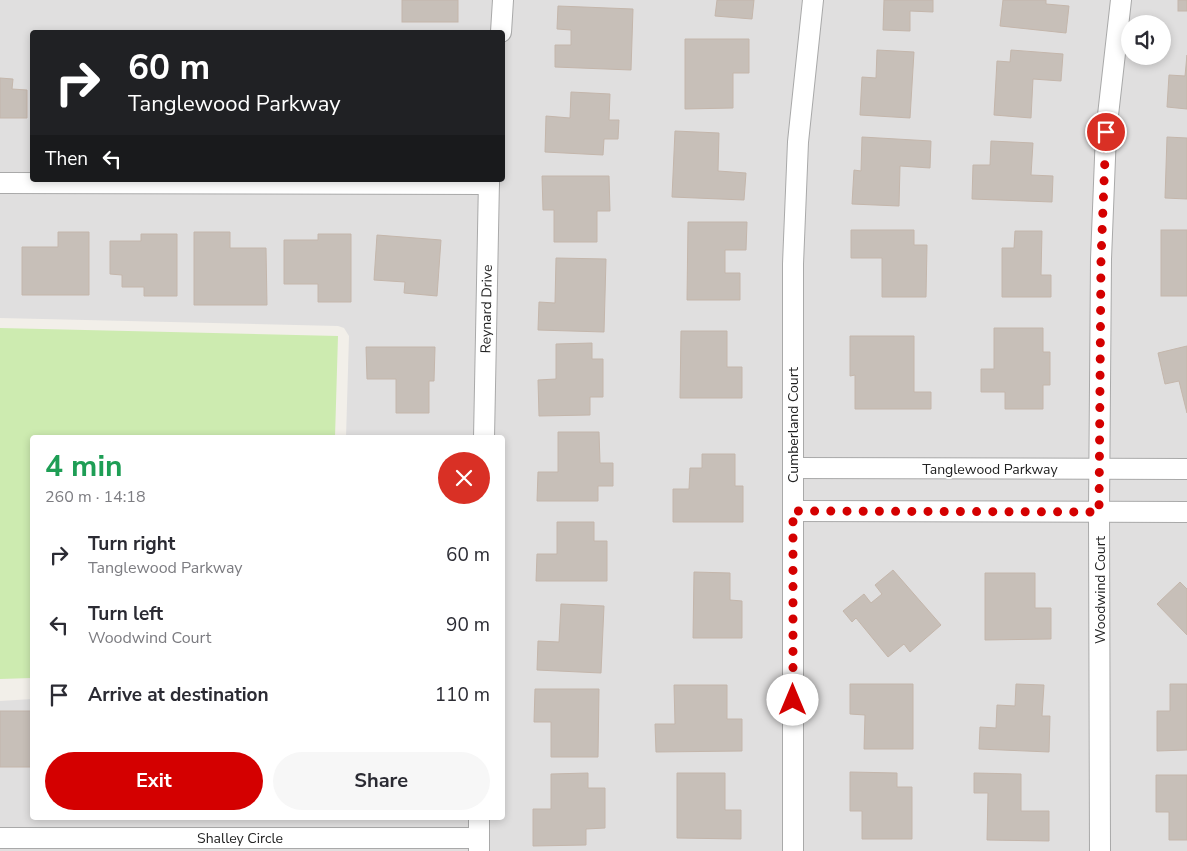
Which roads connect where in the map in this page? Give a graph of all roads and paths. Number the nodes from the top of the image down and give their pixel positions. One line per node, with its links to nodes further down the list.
1 (503, 0): 4 (street)
2 (813, 0): 8 (street, Cumberland Court)
3 (1121, 0): 9 (street, Woodwind Court)
4 (501, 30)
5 (489, 182): 6 (street); 7 (street, Reynard Drive)
6 (0, 183)
7 (484, 435)
8 (793, 468): 9 (street, Tanglewood Parkway); 11 (street, Cumberland Court)
9 (1101, 468): 10 (street, Tanglewood Parkway); 12 (street, Woodwind Court)
10 (1187, 469)
11 (793, 511): 12 (street); 17 (street, Cumberland Court)
12 (1099, 512): 13 (street); 18 (street, Woodwind Court)
13 (1187, 512)
14 (479, 820): 16 (street)
15 (0, 838): 16 (street, Shalley Circle)
16 (479, 845)
17 (793, 851)
18 (1100, 851)

